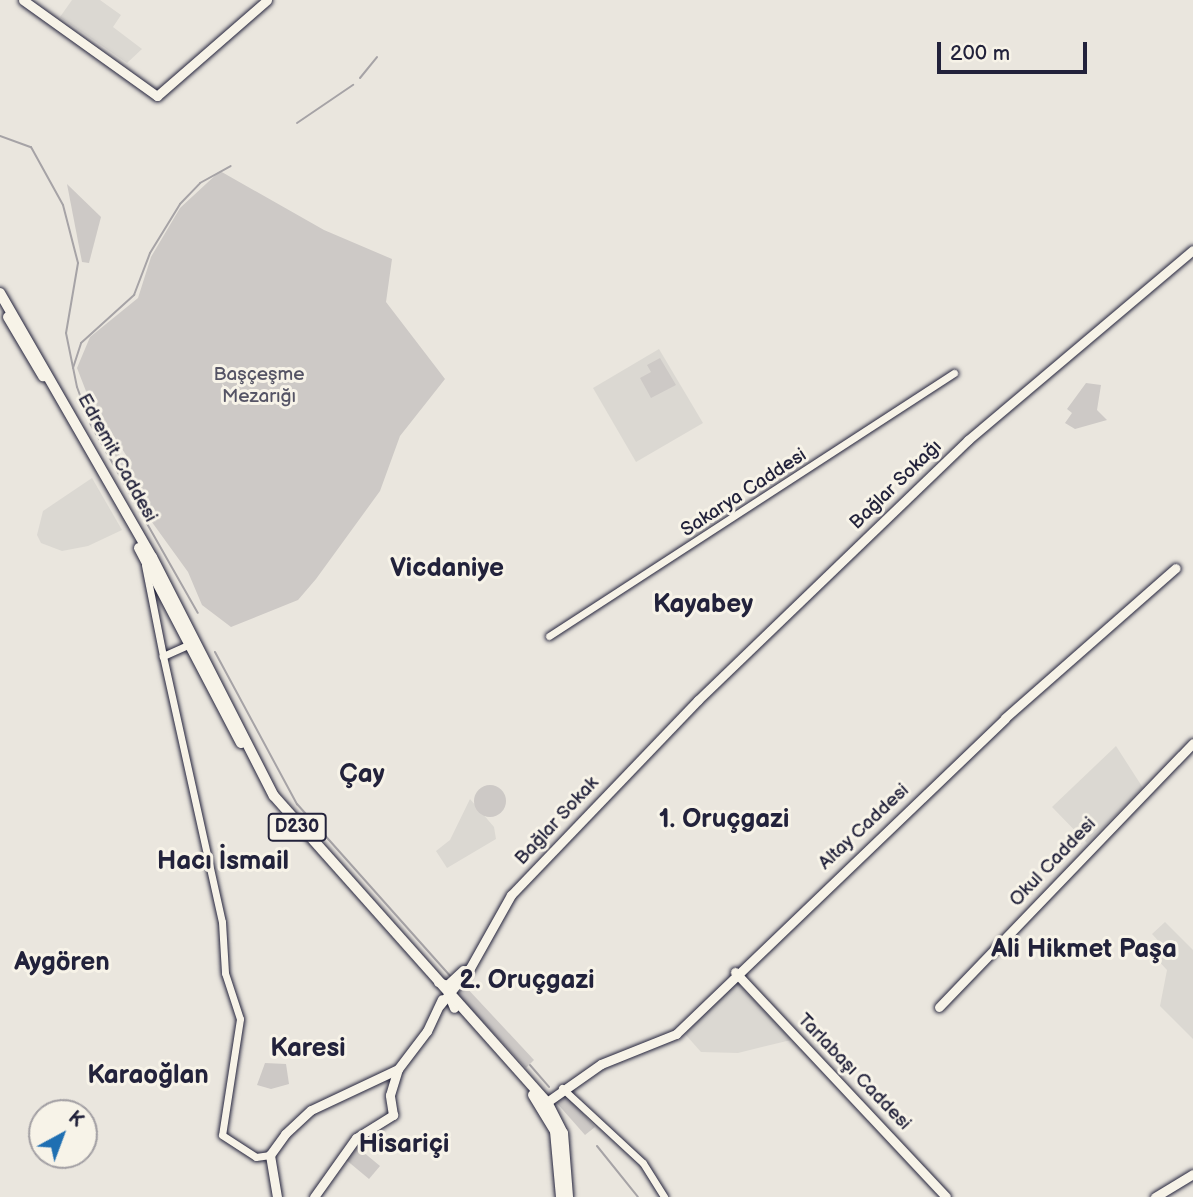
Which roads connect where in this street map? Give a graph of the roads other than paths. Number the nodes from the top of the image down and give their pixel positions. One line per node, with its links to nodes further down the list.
1 (23, 0): 2 (main road)
2 (267, 0)
3 (1193, 250): 13 (main road, Bağlar Sokağı)
4 (0, 293): 10 (highway, Edremit Caddesi / D230)
5 (0, 304): 7 (highway, Edremit Caddesi / D230)
6 (954, 373): 9 (street, Sakarya Caddesi)
7 (144, 558): 10 (highway, Edremit Caddesi / D230); 11 (street)
8 (1176, 568): 14 (main road, Altay Caddesi)
9 (549, 636)
10 (198, 642): 11 (street); 15 (highway, D230); 15 (highway, D230)
11 (163, 656): 20 (street)
12 (1193, 743): 16 (main road, Okul Caddesi)
13 (638, 761): 15 (main road, Bağlar Sokak)
14 (735, 972): 18 (main road, Altay Caddesi); 27 (main road, Tarlabaşı Caddesi)
15 (446, 994): 17 (main road, Bağlar Sokak); 19 (highway, D230); 19 (highway, D230)
16 (939, 1007)
17 (398, 1069): 20 (main road); 23 (main road)
18 (562, 1088): 19 (main road, Altay Caddesi); 26 (street)
19 (545, 1104): 24 (highway, D230); 25 (highway, D230)
20 (270, 1155): 22 (main road)
21 (1193, 1174): 28 (main road)
22 (277, 1197)
23 (314, 1197)
24 (561, 1197)
25 (568, 1197)
26 (664, 1197)
27 (946, 1197)
28 (1155, 1197)

